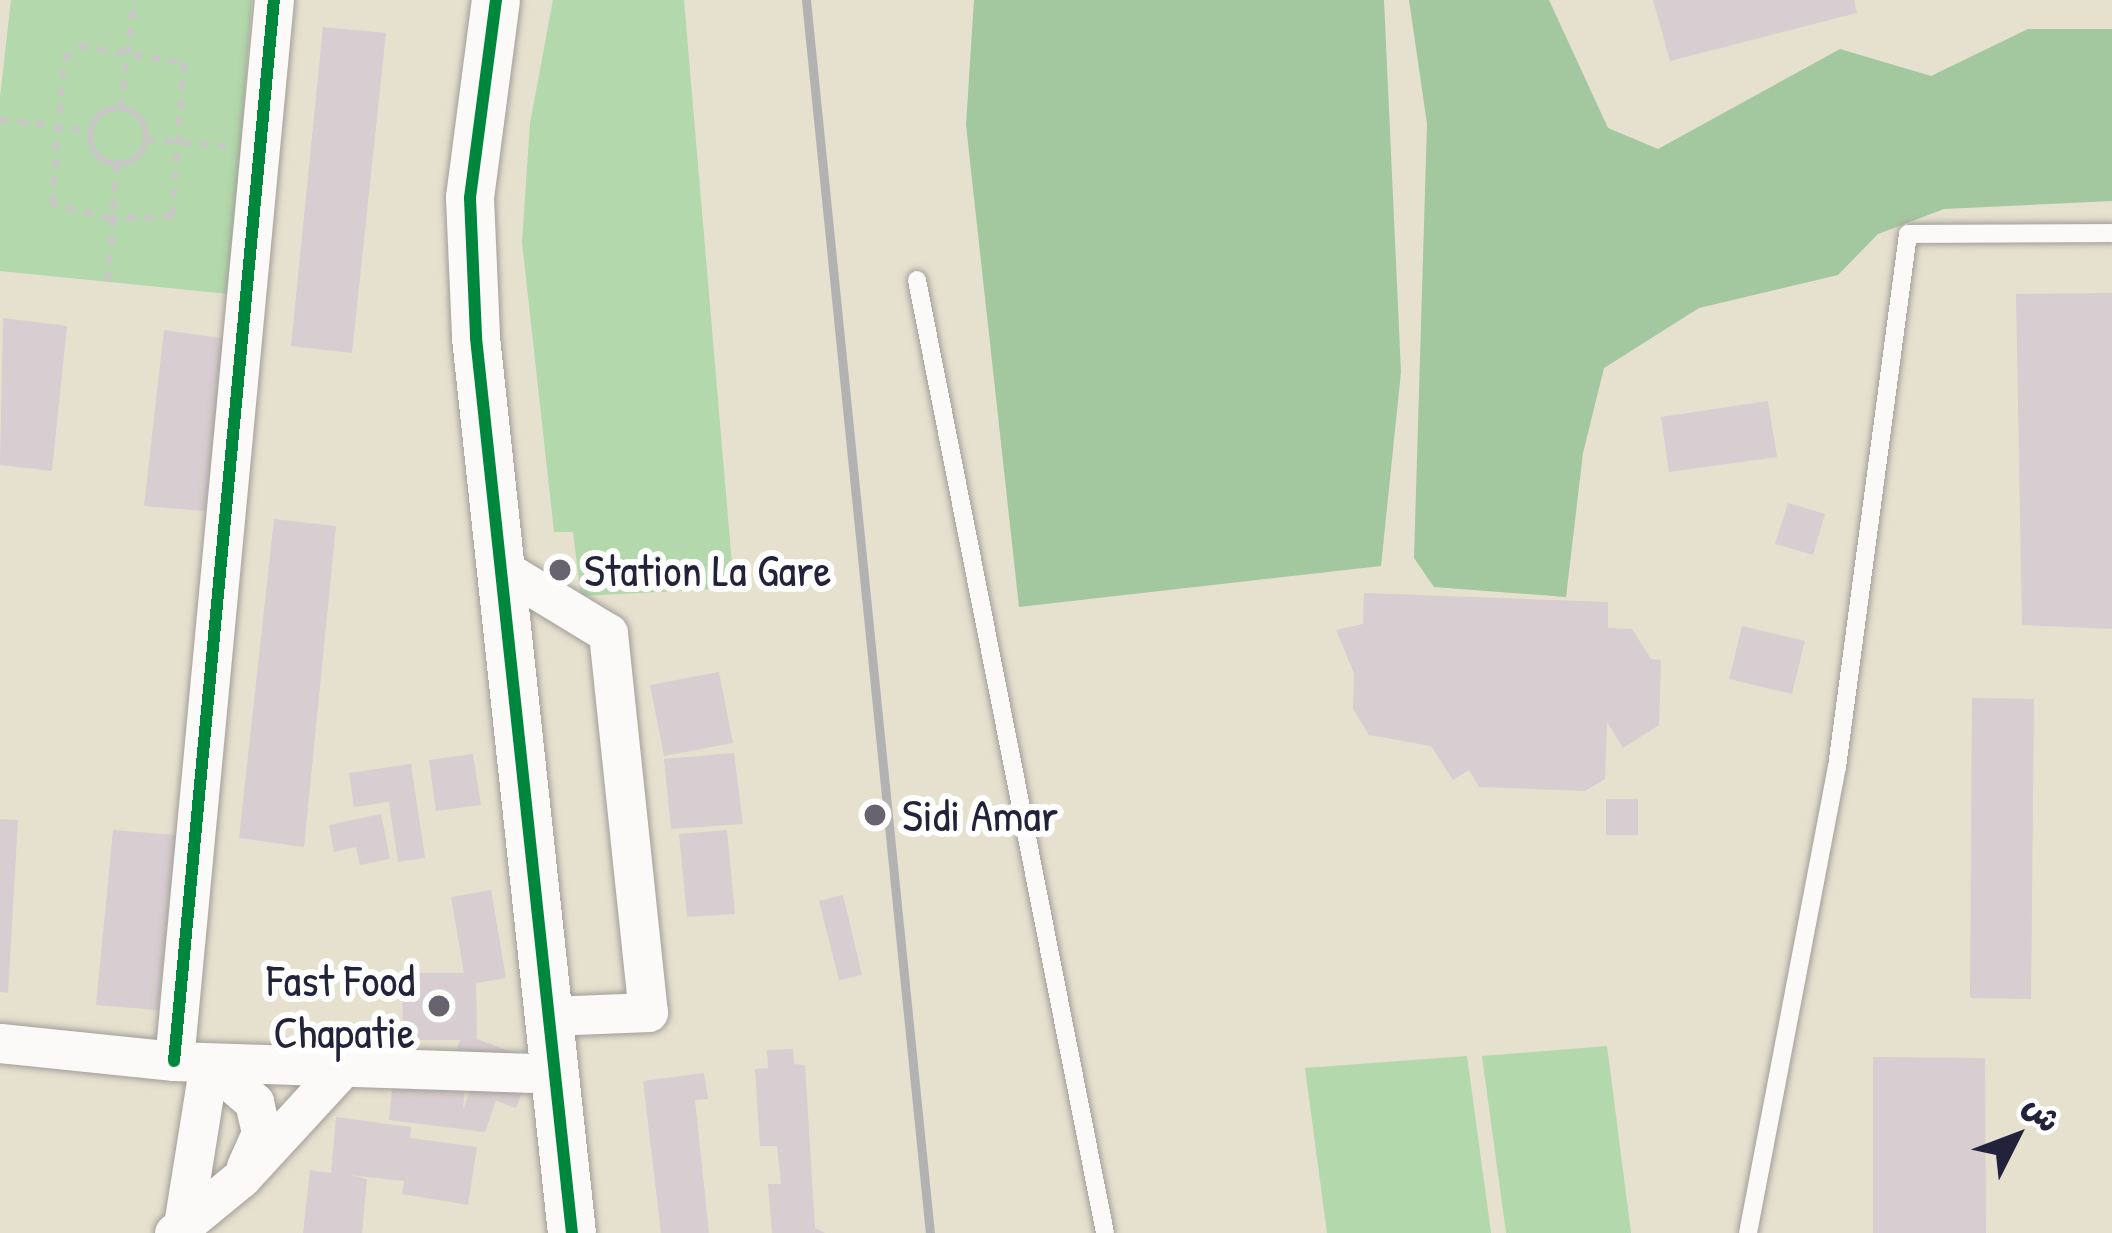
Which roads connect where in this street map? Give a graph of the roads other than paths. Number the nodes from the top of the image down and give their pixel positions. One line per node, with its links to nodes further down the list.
1 (274, 0): 8 (street)
2 (496, 0): 5 (street)
3 (2112, 233): 15 (lane)
4 (916, 280): 14 (lane)
5 (501, 568): 6 (street); 6 (street)
6 (550, 1016): 10 (street)
7 (0, 1043): 8 (street)
8 (191, 1062): 9 (street); 11 (street); 12 (street)
9 (342, 1068): 10 (street); 11 (street)
10 (556, 1074): 13 (street)
11 (241, 1178): 12 (street)
12 (178, 1229)
13 (572, 1233)
14 (1105, 1233)
15 (1748, 1233)

